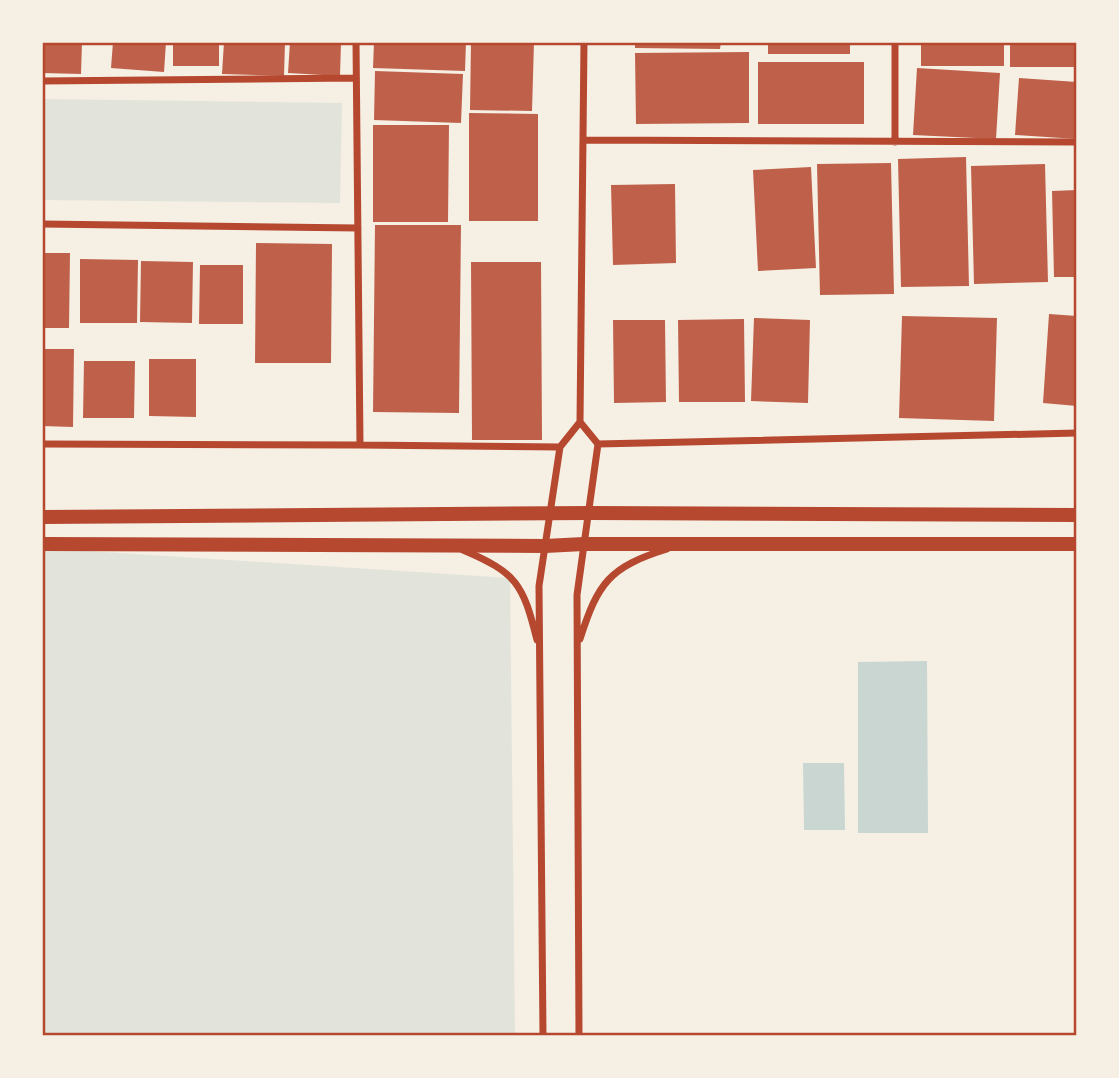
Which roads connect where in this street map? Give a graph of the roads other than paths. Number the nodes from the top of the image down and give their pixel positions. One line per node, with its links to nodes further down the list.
1 (356, 42): 4 (street)
2 (584, 42): 6 (street)
3 (895, 42): 7 (street)
4 (356, 78): 5 (street); 10 (street)
5 (42, 81)
6 (584, 140): 7 (street); 11 (street)
7 (895, 142): 8 (street)
8 (1077, 142)
9 (42, 224): 10 (street)
10 (358, 228): 14 (street)
11 (580, 422): 15 (street); 16 (street)
12 (1077, 433): 15 (street)
13 (42, 444): 14 (street)
14 (360, 444): 16 (street)
15 (598, 444): 17 (street)
16 (561, 447): 18 (street)
17 (590, 513): 18 (main road); 19 (main road); 23 (street)
18 (551, 514): 20 (main road); 26 (street)
19 (1077, 515)
20 (42, 517)
21 (42, 544): 22 (main road)
22 (450, 544): 26 (main road); 28 (street)
23 (584, 544): 24 (main road); 26 (main road); 27 (street)
24 (681, 544): 25 (main road); 27 (street)
25 (1077, 544)
26 (545, 547): 28 (street)
27 (577, 648): 30 (street)
28 (540, 650): 29 (street)
29 (543, 1036)
30 (579, 1036)

